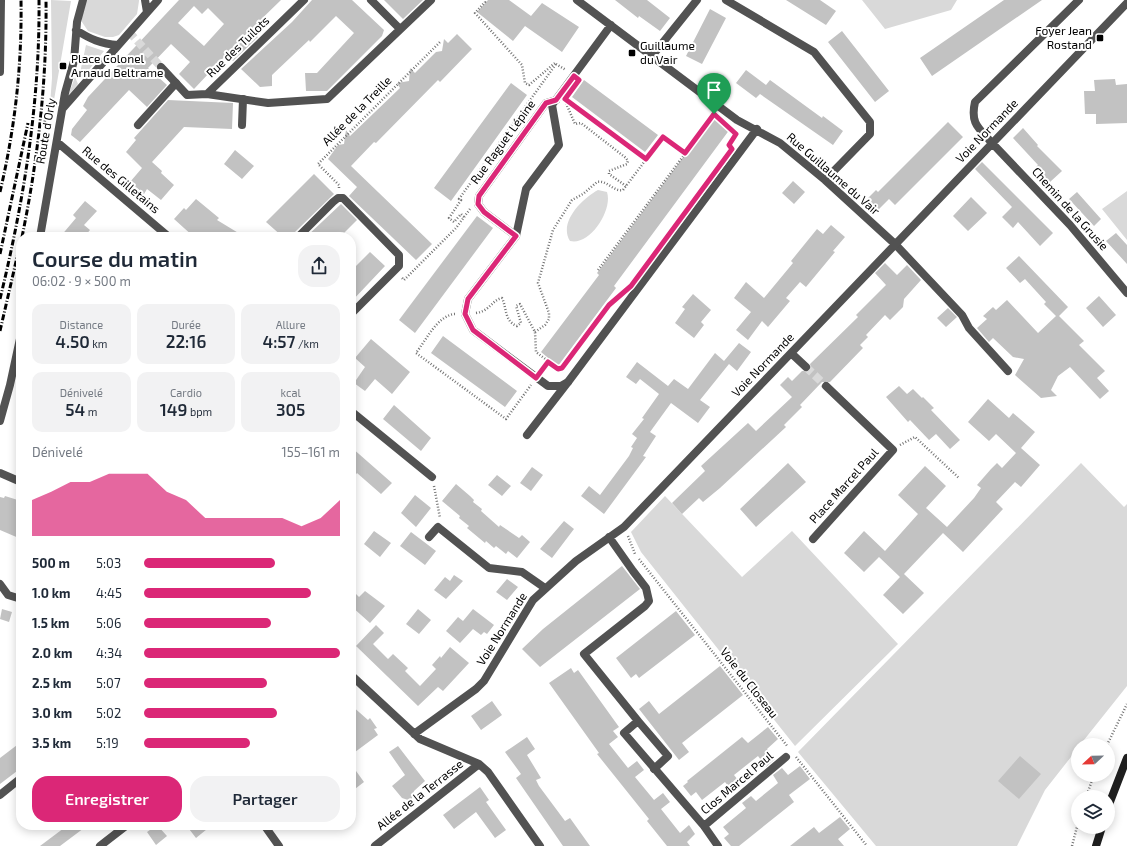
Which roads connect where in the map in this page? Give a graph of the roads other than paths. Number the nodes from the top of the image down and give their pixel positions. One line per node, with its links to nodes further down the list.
1 (1, 0): 20 (street)
2 (83, 0): 16 (street, Route d'Orly)
3 (145, 0): 13 (street)
4 (158, 0): 13 (street)
5 (304, 0): 22 (street, Rue des Tuilots)
6 (371, 0): 15 (street)
7 (431, 0): 15 (street)
8 (577, 0): 14 (street, Rue Guillaume du Vair)
9 (697, 0): 18 (street)
10 (726, 0): 31 (street)
11 (1079, 0): 30 (street, Chemin de la Grusie)
12 (1127, 3): 30 (street, Voie Normande)
13 (147, 12): 17 (street)
14 (611, 25): 18 (street, Rue Guillaume du Vair); 24 (street, Rue Raguet Lépine)
15 (400, 28): 23 (street)
16 (76, 30): 17 (street); 25 (street, Route d'Orly)
17 (118, 45): 25 (street)
18 (652, 56): 28 (street, Rue Guillaume du Vair)
19 (161, 67): 21 (street)
20 (0, 72)
21 (176, 83): 22 (street); 26 (street)
22 (207, 94): 23 (street)
23 (243, 99): 27 (street)
24 (556, 100): 35 (street, Rue Raguet Lépine); 35 (street, Rue Raguet Lépine)
25 (63, 109): 29 (street, Route d'Orly)
26 (138, 125)
27 (242, 125)
28 (757, 129): 31 (street, Rue Guillaume du Vair); 43 (street)
29 (57, 142): 32 (street, Route d'Orly); 33 (street, Rue des Gilletains)
30 (992, 144): 36 (street, Voie Normande); 37 (street, Chemin de la Grusie)
31 (825, 180): 36 (street, Rue Guillaume du Vair)
32 (41, 232)
33 (163, 232)
34 (303, 232): 38 (street)
35 (516, 236): 43 (street, Rue Raguet Lépine)
36 (895, 244): 39 (street, Voie Normande); 42 (street, Rue Guillaume du Vair)
37 (1127, 293)
38 (356, 309)
39 (791, 352): 41 (street); 52 (street, Voie Normande)
40 (16, 357): 46 (street)
41 (806, 367)
42 (1008, 371)
43 (568, 382): 47 (street)
44 (826, 386): 53 (street, Place Marcel Paul)
45 (356, 415): 49 (street)
46 (0, 421)
47 (527, 435)
48 (0, 473): 50 (street)
49 (432, 477)
50 (16, 480)
51 (429, 537): 55 (street)
52 (609, 537): 55 (street, Voie Normande); 58 (street)
53 (813, 539)
54 (0, 587): 56 (street)
55 (545, 588): 59 (street, Voie Normande)
56 (16, 597)
57 (356, 680): 59 (street)
58 (638, 721): 63 (street); 63 (street, Clos Marcel Paul)
59 (414, 734): 62 (street)
60 (786, 757): 67 (street, Clos Marcel Paul)
61 (1127, 758): 65 (main road)
62 (479, 764): 73 (street, Allée de la Terrasse); 74 (street)
63 (654, 769): 67 (street, Clos Marcel Paul)
64 (16, 782): 66 (street)
65 (1115, 790)
66 (0, 795)
67 (704, 826): 75 (street, Clos Marcel Paul)
68 (121, 830): 71 (street)
69 (268, 830): 72 (street)
70 (1100, 834): 76 (main road)
71 (100, 846)
72 (279, 846)
73 (375, 846)
74 (540, 846)
75 (718, 846)
76 (1096, 846)

